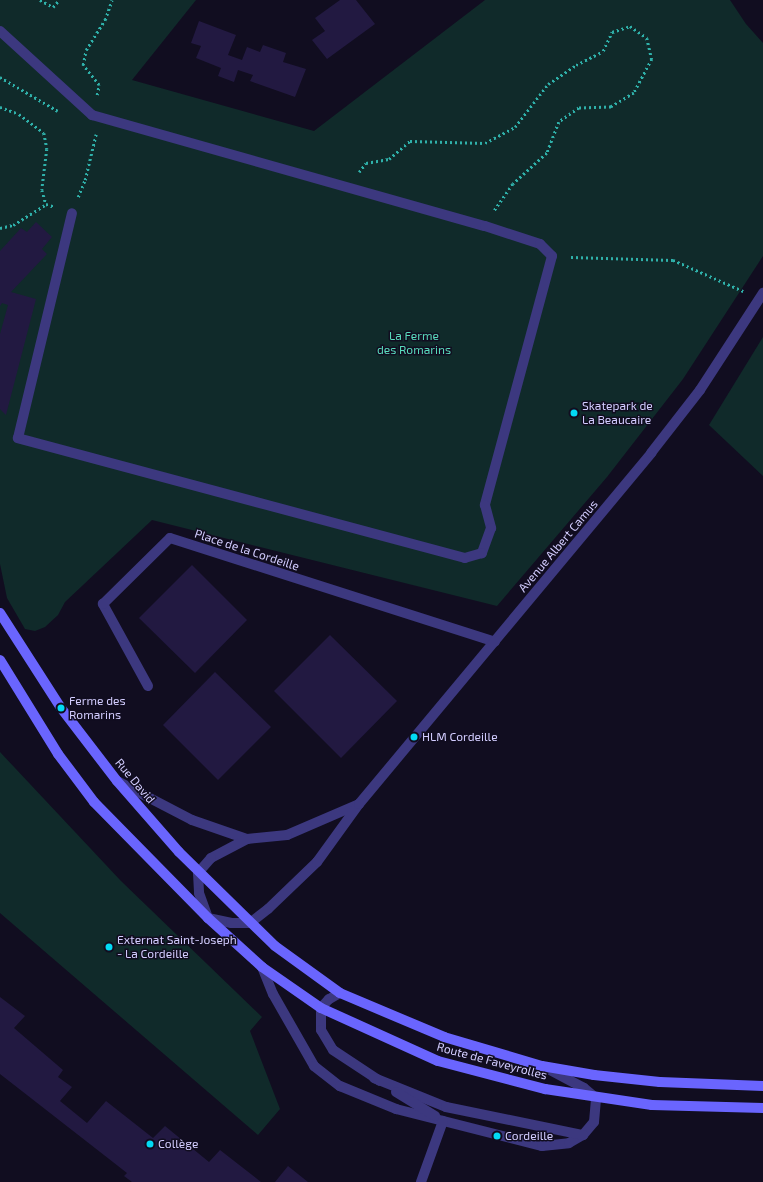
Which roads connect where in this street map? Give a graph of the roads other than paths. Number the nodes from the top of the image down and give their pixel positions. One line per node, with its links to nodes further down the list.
1 (0, 31): 2 (street)
2 (72, 213)
3 (761, 297): 5 (street, Avenue Albert Camus)
4 (0, 613): 8 (main road, Rue David)
5 (495, 642): 7 (street, Place de la Cordeille); 9 (street, Avenue Albert Camus)
6 (0, 660): 12 (main road)
7 (148, 686)
8 (116, 781): 10 (street, Avenue Albert Camus); 11 (main road, Rue David)
9 (359, 804): 10 (street, Avenue Albert Camus); 13 (street, Avenue Albert Camus)
10 (247, 839): 11 (street, Avenue Albert Camus)
11 (198, 873): 12 (street); 13 (main road, Rue David)
12 (208, 918): 13 (street); 15 (main road, Route de Faveyrolles)
13 (250, 923): 14 (main road, Rue David)
14 (275, 946): 16 (main road, Route de Faveyrolles)
15 (262, 967): 17 (main road, Route de Faveyrolles); 23 (street)
16 (340, 993): 17 (street); 18 (main road, Route de Faveyrolles)
17 (322, 1008): 19 (street); 21 (main road, Route de Faveyrolles)
18 (542, 1066): 20 (main road, Route de Faveyrolles); 21 (street)
19 (374, 1078): 23 (street); 24 (street)
20 (763, 1086)
21 (596, 1098): 22 (main road, Route de Faveyrolles); 24 (street)
22 (763, 1108)
23 (443, 1121): 24 (street); 25 (street)
24 (583, 1135)
25 (421, 1182)

